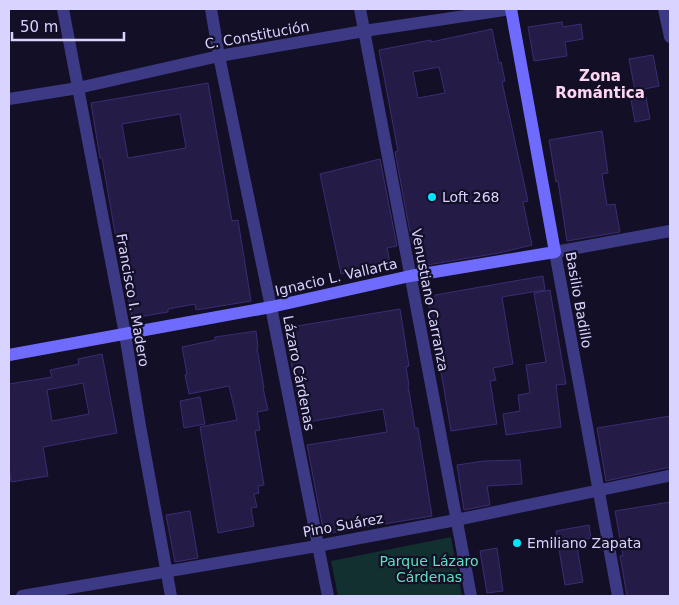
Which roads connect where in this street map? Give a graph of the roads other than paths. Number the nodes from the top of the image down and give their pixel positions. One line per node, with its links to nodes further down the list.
1 (63, 9): 9 (street, Francisco I. Madero)
2 (211, 9): 8 (street, Lázaro Cárdenas)
3 (360, 9): 6 (street, Venustiano Carranza)
4 (511, 9): 6 (street, C. Constitución); 12 (main road, Basilio Badillo)
5 (664, 9): 7 (street)
6 (364, 31): 8 (street, C. Constitución); 13 (street, Venustiano Carranza)
7 (670, 38)
8 (219, 56): 9 (street, C. Constitución); 14 (street, Lázaro Cárdenas)
9 (78, 88): 10 (street, C. Constitución); 15 (street, Francisco I. Madero)
10 (9, 99)
11 (670, 232): 12 (street, Ignacio L. Vallarta)
12 (555, 252): 13 (main road, Ignacio L. Vallarta); 18 (street, Basilio Badillo)
13 (410, 276): 14 (main road, Ignacio L. Vallarta); 19 (street, Venustiano Carranza)
14 (271, 307): 15 (main road, Ignacio L. Vallarta); 20 (street, Lázaro Cárdenas)
15 (125, 334): 16 (main road, Ignacio L. Vallarta); 21 (street, Francisco I. Madero)
16 (9, 355)
17 (668, 476): 18 (street, Pino Suárez)
18 (598, 489): 19 (street, Pino Suárez); 26 (street, Basilio Badillo)
19 (456, 520): 20 (street, Pino Suárez); 25 (street, Venustiano Carranza)
20 (317, 546): 21 (street, Pino Suárez); 24 (street, Lázaro Cárdenas)
21 (166, 572): 22 (street, Pino Suárez); 23 (street, Francisco I. Madero)
22 (22, 596)
23 (171, 596)
24 (328, 596)
25 (471, 596)
26 (618, 596)

